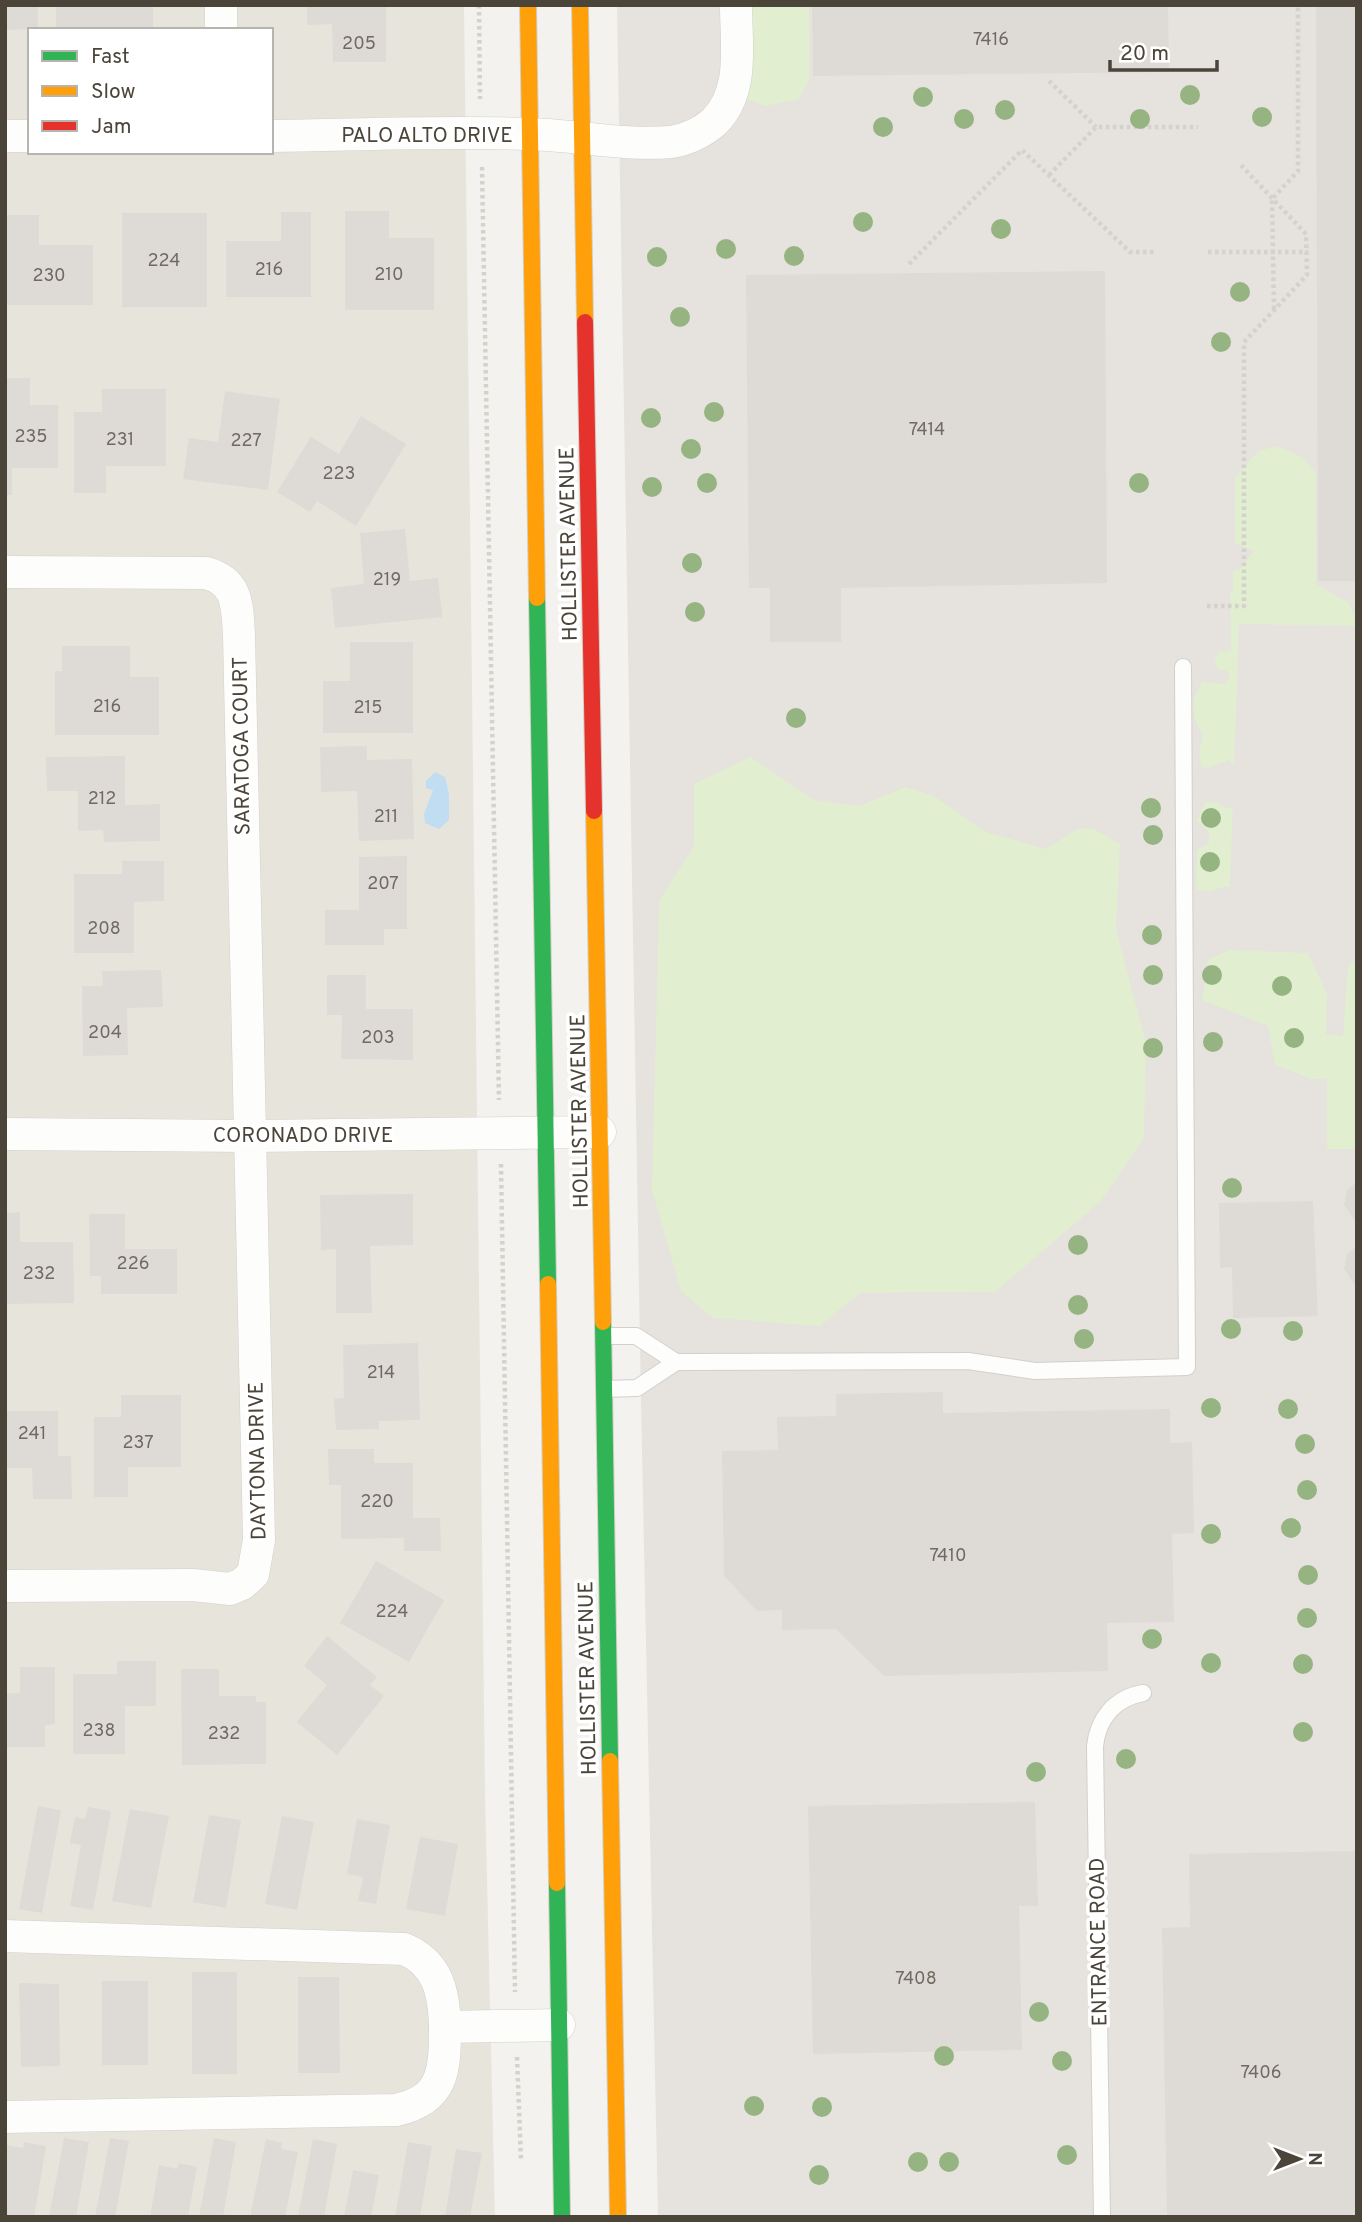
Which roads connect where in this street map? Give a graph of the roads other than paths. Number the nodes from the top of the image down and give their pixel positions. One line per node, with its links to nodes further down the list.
1 (220, 5): 5 (street)
2 (528, 5): 6 (main road, HOLLISTER AVENUE)
3 (580, 5): 10 (main road, HOLLISTER AVENUE)
4 (736, 5): 10 (street, PALO ALTO DRIVE)
5 (221, 28)
6 (530, 134): 9 (street, PALO ALTO DRIVE); 10 (street, PALO ALTO DRIVE); 14 (main road, HOLLISTER AVENUE)
7 (5, 136): 8 (street)
8 (28, 136)
9 (273, 136)
10 (582, 139): 13 (main road, HOLLISTER AVENUE)
11 (5, 572): 16 (street, SARATOGA COURT)
12 (1183, 667): 18 (lane)
13 (600, 1132): 14 (street, CORONADO DRIVE); 17 (main road, HOLLISTER AVENUE)
14 (544, 1133): 16 (street, CORONADO DRIVE); 23 (main road, HOLLISTER AVENUE)
15 (5, 1134): 16 (street, CORONADO DRIVE)
16 (249, 1136): 20 (street, DAYTONA DRIVE)
17 (605, 1336): 18 (lane); 19 (main road, HOLLISTER AVENUE)
18 (676, 1362): 19 (lane)
19 (605, 1389): 27 (main road, HOLLISTER AVENUE)
20 (5, 1586)
21 (1143, 1693): 28 (lane, ENTRANCE ROAD)
22 (5, 1936): 24 (street)
23 (559, 2025): 24 (street); 26 (main road, HOLLISTER AVENUE)
24 (445, 2027): 25 (street)
25 (5, 2117)
26 (562, 2217)
27 (618, 2217)
28 (1102, 2217)

